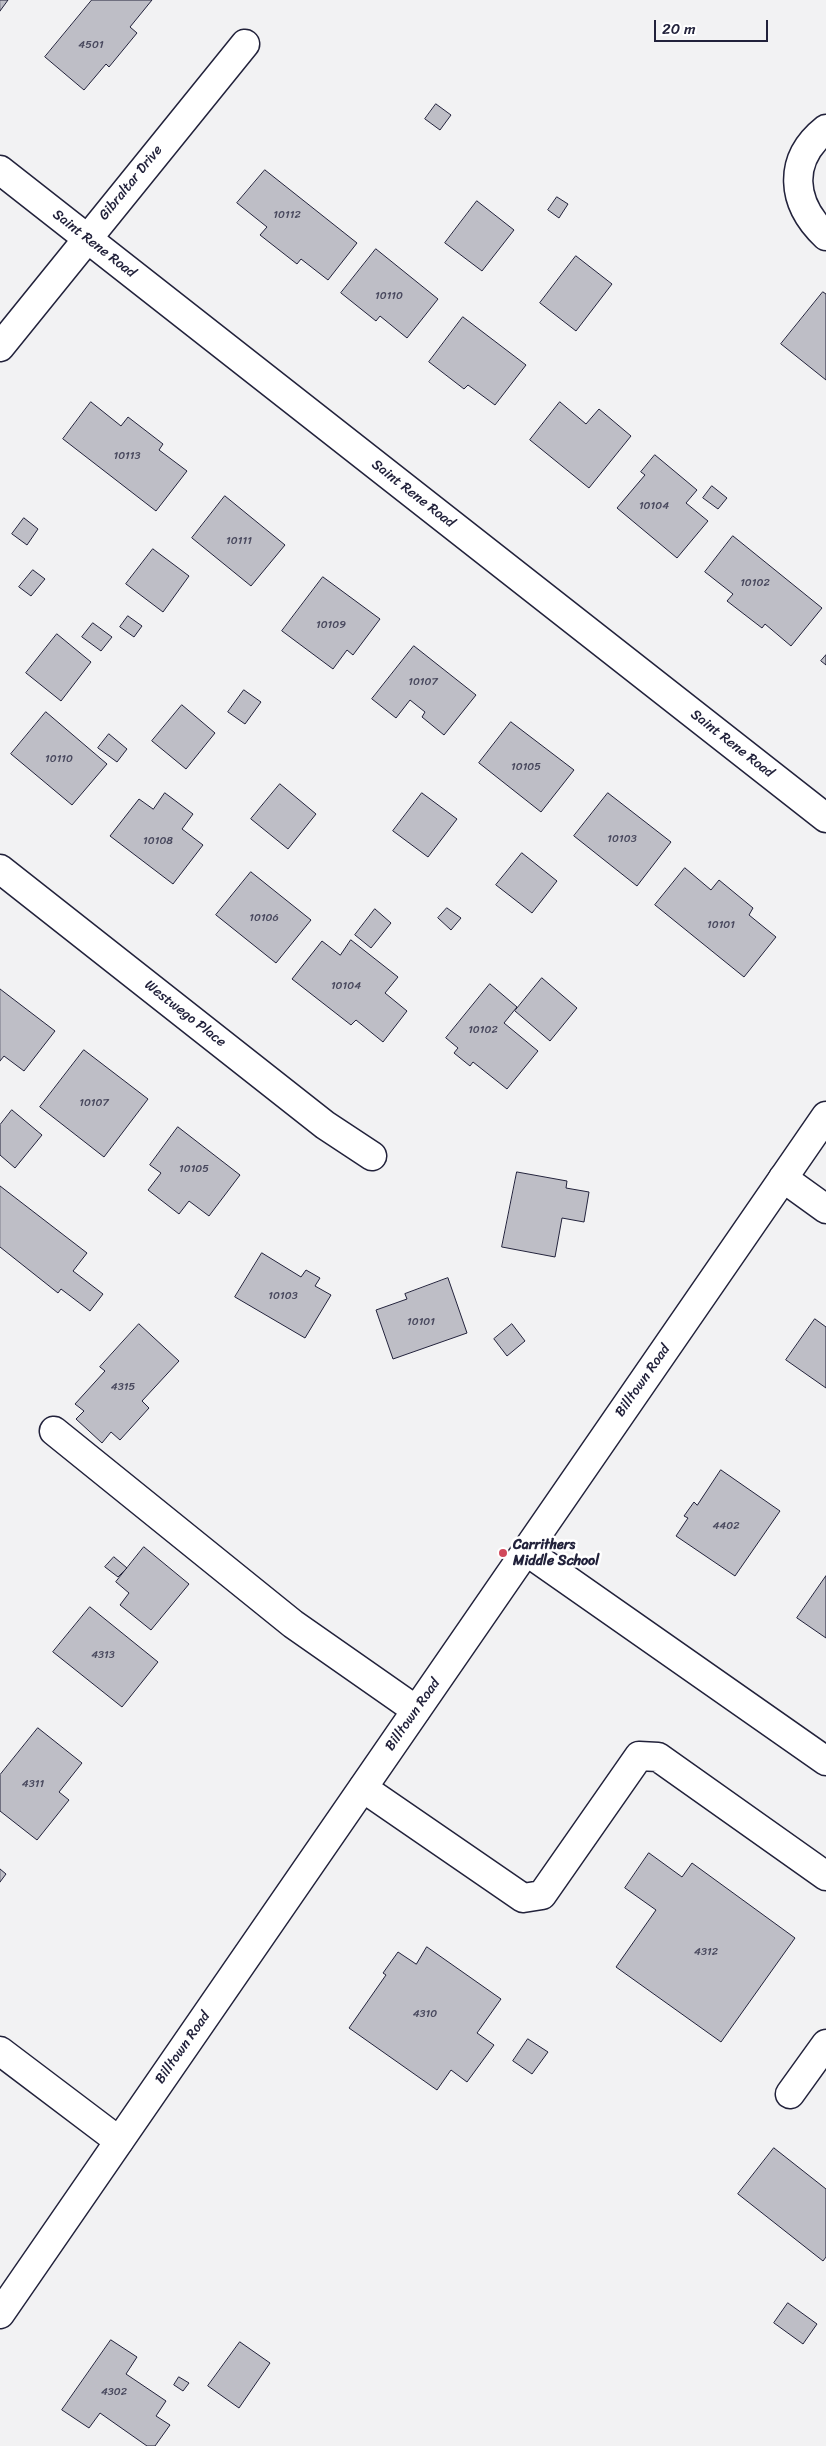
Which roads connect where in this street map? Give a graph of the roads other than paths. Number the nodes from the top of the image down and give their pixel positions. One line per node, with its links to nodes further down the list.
1 (245, 44): 5 (street, Gibraltar Drive)
2 (826, 129): 4 (street)
3 (0, 170): 5 (street, Saint Rene Road)
4 (826, 236)
5 (86, 238): 6 (street, Gibraltar Drive); 7 (street, Saint Rene Road)
6 (0, 347)
7 (826, 818)
8 (0, 869): 10 (street, Westwego Place)
9 (826, 1116): 11 (street, Billtown Road)
10 (372, 1156)
11 (783, 1178): 12 (street); 14 (street, Billtown Road)
12 (826, 1209)
13 (54, 1431): 15 (street)
14 (526, 1551): 15 (street, Billtown Road); 16 (street)
15 (416, 1710): 17 (street, Billtown Road)
16 (826, 1761)
17 (363, 1788): 18 (street); 22 (street, Billtown Road)
18 (826, 1876)
19 (826, 2044): 21 (street)
20 (0, 2051): 22 (street)
21 (790, 2094)
22 (119, 2141): 23 (street, Billtown Road)
23 (0, 2314)

